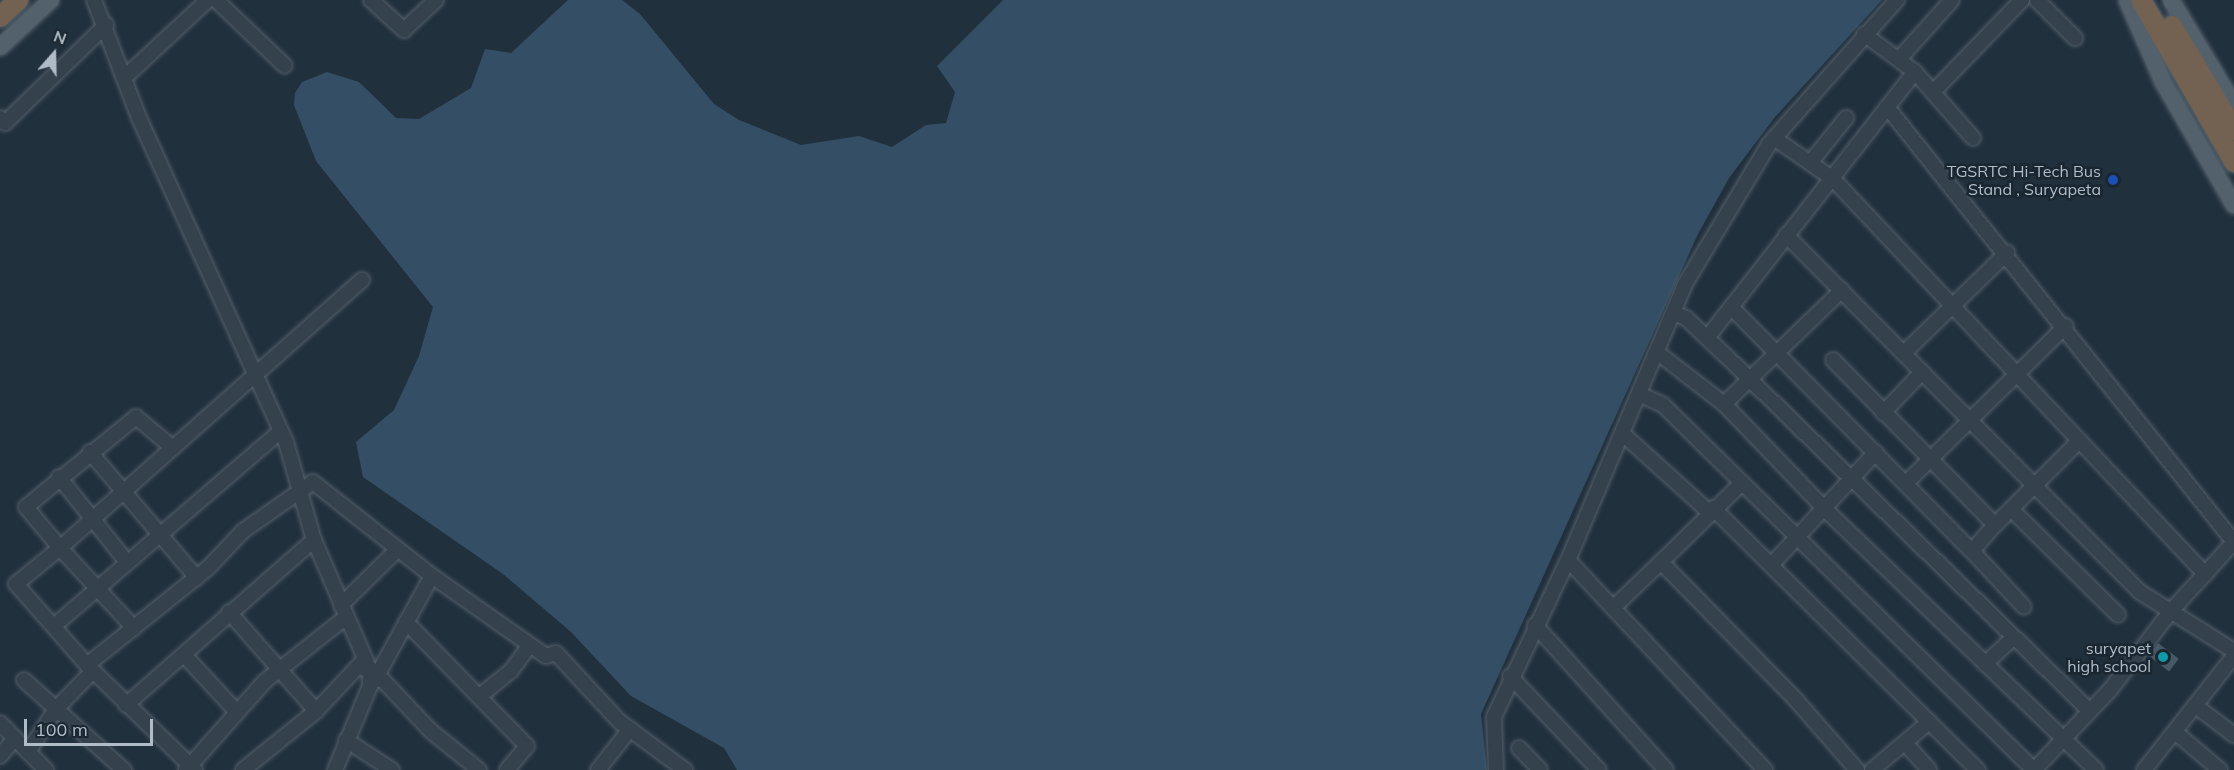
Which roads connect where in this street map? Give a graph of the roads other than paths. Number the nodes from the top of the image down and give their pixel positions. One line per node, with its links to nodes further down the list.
1 (18, 0): 16 (highway)
2 (51, 0): 20 (main road)
3 (94, 0): 17 (street)
4 (208, 0): 24 (street)
5 (216, 0): 22 (street)
6 (371, 0): 7 (street)
7 (436, 0)
8 (1897, 0): 18 (street)
9 (1952, 0): 21 (street)
10 (2022, 0): 25 (street)
11 (2037, 0): 19 (street)
12 (2127, 0): 36 (main road)
13 (2141, 0): 33 (highway)
14 (2157, 0): 30 (highway)
15 (2171, 0): 26 (main road)
16 (0, 17)
17 (106, 25): 24 (street); 29 (street)
18 (1864, 34): 21 (street); 31 (street)
19 (2074, 38)
20 (0, 47)
21 (1899, 59): 23 (street)
22 (285, 66)
23 (1915, 72): 25 (street); 27 (street)
24 (124, 78): 51 (street)
25 (1934, 91): 32 (street)
26 (2234, 105)
27 (1887, 107): 35 (street); 38 (street)
28 (1845, 118): 34 (street)
29 (2, 123)
30 (2234, 130)
31 (1774, 138): 34 (street); 43 (street)
32 (1973, 138)
33 (2234, 162)
34 (1810, 163): 35 (street)
35 (1833, 179): 37 (street); 41 (street)
36 (2234, 205)
37 (1786, 235): 40 (street); 42 (street)
38 (2007, 253): 41 (street); 44 (street)
39 (362, 280): 51 (street)
40 (1842, 290): 46 (street); 47 (street)
41 (1951, 305): 47 (street); 52 (street)
42 (1731, 307): 45 (street); 46 (street)
43 (1674, 313): 45 (street); 48 (street)
44 (2066, 326): 52 (street); 80 (street)
45 (1707, 338): 53 (street)
46 (1777, 351): 53 (street); 63 (street)
47 (1904, 353): 50 (street)
48 (1659, 354): 54 (street); 55 (street)
49 (1833, 360): 56 (street)
50 (1922, 372): 56 (street); 57 (street)
51 (255, 373): 58 (street); 61 (street)
52 (2016, 377): 57 (street); 60 (street)
53 (1750, 379): 55 (street); 66 (street)
54 (1641, 394): 59 (street); 67 (street)
55 (1724, 404): 72 (street)
56 (1883, 413): 64 (street)
57 (1973, 422): 64 (street); 69 (street)
58 (281, 431): 70 (street); 77 (street)
59 (1623, 434): 73 (street); 84 (street)
60 (2078, 442): 69 (street); 88 (street)
61 (172, 447): 62 (street); 71 (street)
62 (90, 452): 65 (street); 71 (street)
63 (1876, 452): 66 (street); 68 (street)
64 (1931, 462): 68 (street); 76 (street)
65 (59, 477): 75 (street); 81 (street)
66 (1849, 478): 72 (street); 102 (street)
67 (1742, 483): 73 (street); 78 (street)
68 (1906, 483): 83 (street)
69 (2036, 488): 74 (street); 96 (street)
70 (301, 489): 79 (street); 82 (street); 90 (street)
71 (123, 492): 75 (street); 77 (street)
72 (1823, 507): 78 (street); 107 (street)
73 (1711, 510): 86 (street); 87 (street)
74 (2012, 510): 76 (street); 97 (street)
75 (93, 519): 81 (street); 85 (street)
76 (1995, 525): 83 (street)
77 (159, 533): 85 (street); 90 (street)
78 (1797, 537): 87 (street); 127 (street)
79 (314, 540): 94 (street); 95 (street)
80 (2234, 542): 88 (street)
81 (60, 548): 91 (street); 100 (street)
82 (398, 549): 89 (street); 94 (street)
83 (1972, 550): 93 (street)
84 (1568, 560): 92 (street); 99 (street)
85 (126, 561): 91 (street)
86 (1661, 562): 92 (street); 147 (street)
87 (1773, 563): 120 (street)
88 (2205, 574): 96 (street)
89 (432, 576): 98 (street); 103 (street)
90 (197, 578): 101 (street)
91 (97, 588): 100 (street); 101 (street)
92 (1614, 607): 146 (street)
93 (2024, 608)
94 (344, 611): 109 (street); 110 (street)
95 (229, 612): 105 (street); 110 (street)
96 (2171, 612): 104 (street); 119 (street)
97 (2118, 615)
98 (406, 622): 109 (street); 113 (street)
99 (1535, 625): 111 (street); 145 (street)
100 (54, 626): 108 (street)
101 (134, 628): 108 (street)
102 (2013, 638): 107 (street); 119 (street)
103 (530, 645): 113 (street); 122 (street)
104 (2234, 651)
105 (185, 656): 114 (street); 117 (street)
106 (2234, 656): 115 (street)
107 (1985, 664): 127 (street)
108 (90, 668): 114 (street); 116 (street)
109 (367, 668): 118 (street); 126 (street); 138 (street)
110 (278, 669): 117 (street); 118 (street)
111 (1510, 676): 142 (street); 144 (street)
112 (24, 680): 116 (street)
113 (481, 695): 139 (street)
114 (126, 705): 132 (street)
115 (2196, 706): 123 (street); 124 (street)
116 (56, 709): 130 (street); 134 (street)
117 (236, 711): 132 (street)
118 (316, 711): 135 (street)
119 (2090, 711): 127 (street)
120 (1929, 722): 128 (street); 150 (street)
121 (0, 723): 125 (street)
122 (630, 729): 140 (street); 141 (street)
123 (2175, 732): 152 (street); 153 (street)
124 (2234, 735)
125 (15, 738): 130 (street); 131 (street)
126 (346, 740): 136 (street); 137 (street)
127 (2062, 740): 151 (street)
128 (1905, 743): 148 (street); 149 (street)
129 (1519, 748): 143 (street)
130 (28, 752): 133 (street)
131 (0, 756)
132 (190, 768)
133 (46, 770)
134 (124, 770)
135 (243, 770)
136 (334, 770)
137 (392, 770)
138 (479, 770)
139 (507, 770)
140 (598, 770)
141 (685, 770)
142 (1496, 770)
143 (1540, 770)
144 (1599, 770)
145 (1666, 770)
146 (1764, 770)
147 (1857, 770)
148 (1872, 770)
149 (1929, 770)
150 (1978, 770)
151 (2096, 770)
152 (2144, 770)
153 (2220, 770)

